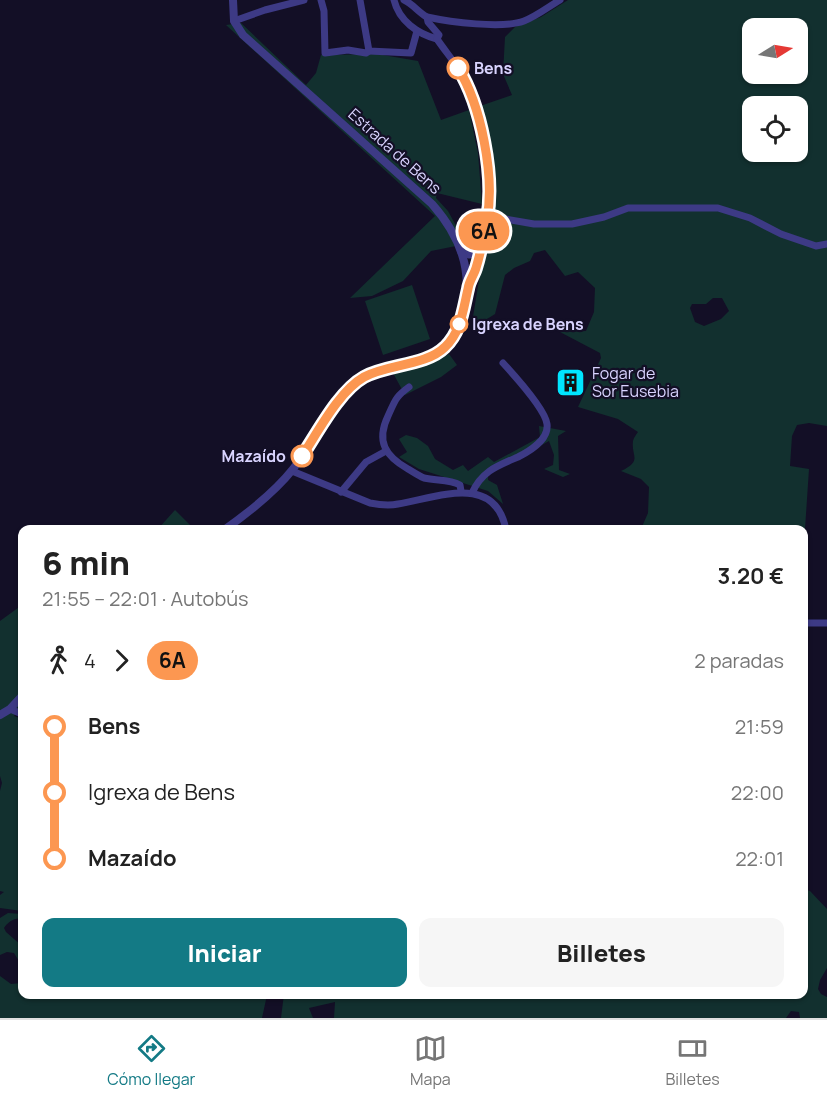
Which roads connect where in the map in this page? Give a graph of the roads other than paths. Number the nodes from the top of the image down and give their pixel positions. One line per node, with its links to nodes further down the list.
1 (232, 0): 9 (street)
2 (304, 0): 9 (street)
3 (321, 0): 12 (street)
4 (360, 0): 12 (street)
5 (394, 0): 10 (street)
6 (560, 0): 8 (street)
7 (408, 1): 8 (street)
8 (427, 17): 11 (street)
9 (234, 21): 15 (street, Estrada de Bens)
10 (417, 32): 11 (street); 12 (street)
11 (437, 39): 13 (street)
12 (369, 51)
13 (488, 216): 14 (street); 16 (street)
14 (827, 244)
15 (461, 252): 16 (street); 18 (street, Estrada de Bens)
16 (479, 253): 17 (street); 18 (street)
17 (476, 267): 18 (street); 19 (street)
18 (466, 268): 19 (street, Estrada de Bens)
19 (468, 286): 23 (street, Estrada de Bens)
20 (503, 363): 26 (street)
21 (409, 387): 22 (street)
22 (386, 451): 24 (street); 25 (street)
23 (292, 471): 25 (street); 27 (street, Estrada de Bens)
24 (461, 491): 25 (street); 26 (street)
25 (342, 492)
26 (472, 493): 28 (street)
27 (231, 525)
28 (504, 525)
29 (808, 623): 30 (street)
30 (827, 623)
31 (18, 700): 32 (street)
32 (10, 709): 33 (street); 34 (street)
33 (18, 712)
34 (0, 715)

